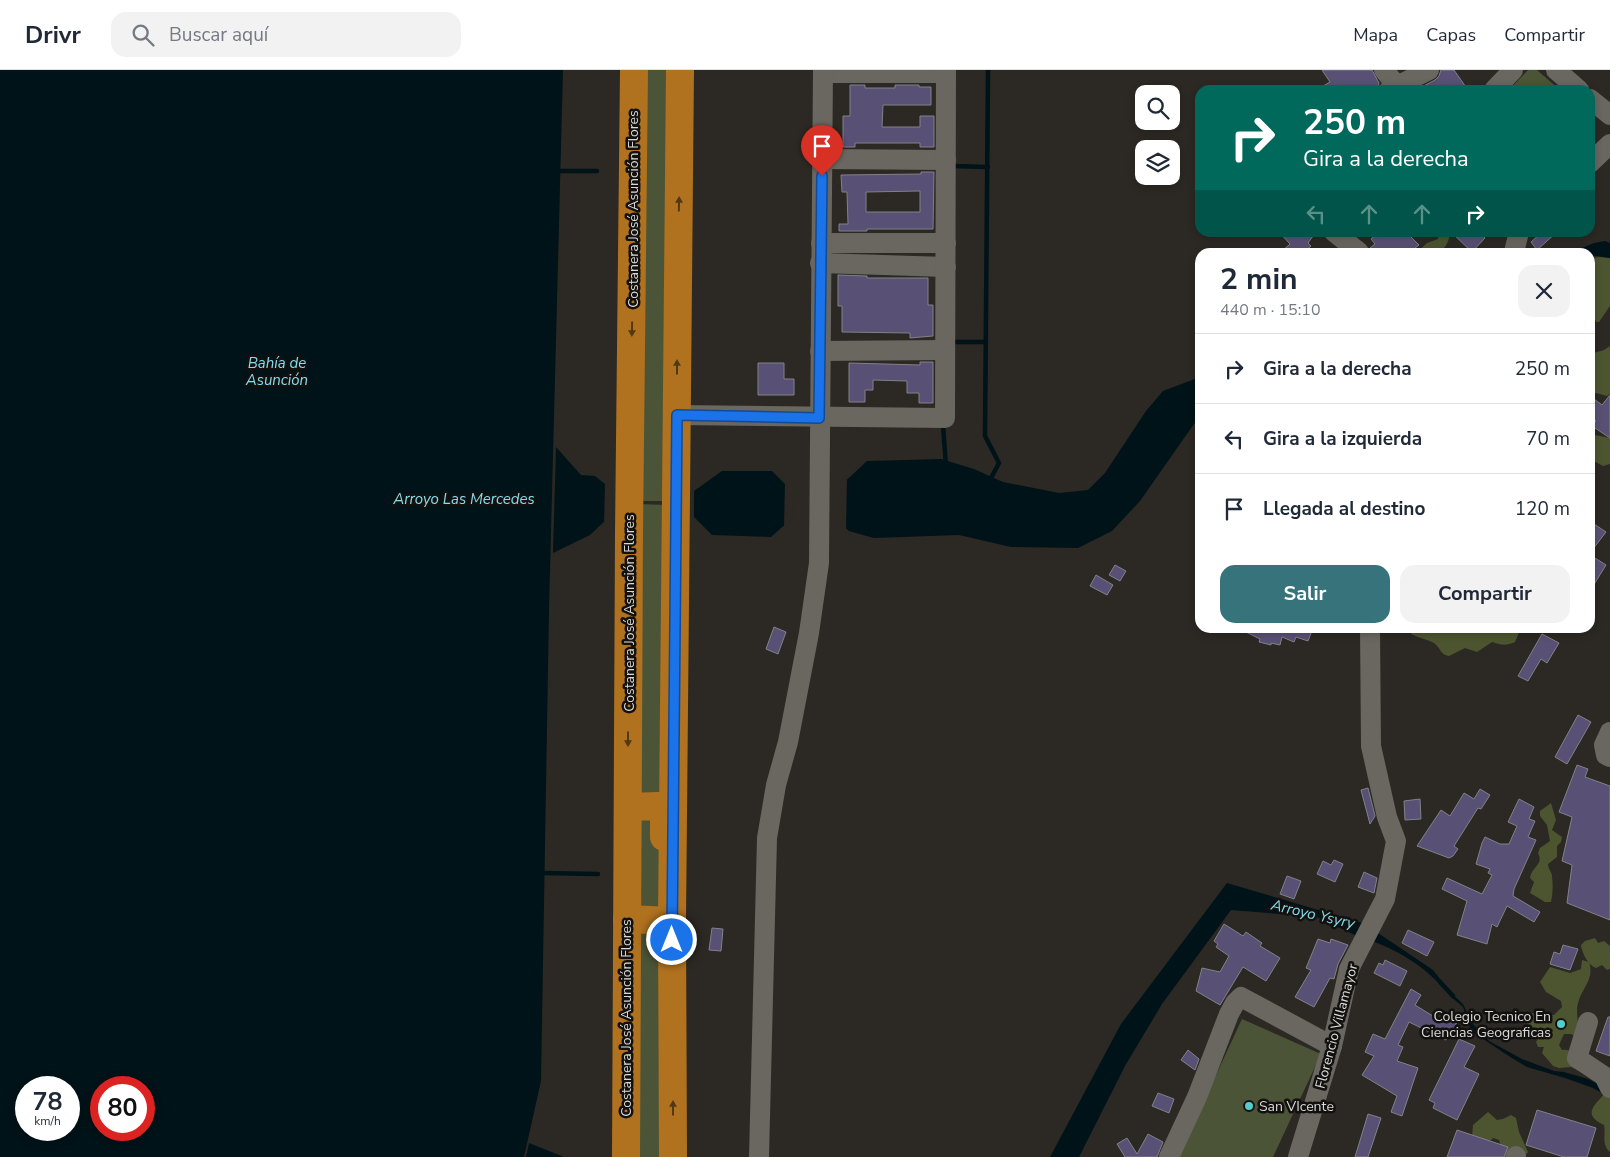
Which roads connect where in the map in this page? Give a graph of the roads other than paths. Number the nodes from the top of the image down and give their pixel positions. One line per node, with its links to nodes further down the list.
1 (634, 70): 32 (highway, Costanera José Asunción Flores, one-way to 32)
2 (680, 70): 27 (highway, one-way to 2)
3 (1384, 70): 9 (street)
4 (1429, 70): 10 (street)
5 (1512, 70): 11 (street)
6 (1556, 70): 12 (street)
7 (823, 71): 8 (street); 17 (street)
8 (946, 72): 18 (street)
9 (1392, 85)
10 (1399, 85)
11 (1498, 85)
12 (1574, 85)
13 (1595, 103): 14 (street)
14 (1610, 115)
15 (1610, 144): 16 (street)
16 (1595, 158)
17 (822, 160): 18 (street); 20 (street)
18 (946, 160): 21 (street)
19 (1340, 237): 22 (street)
20 (821, 243): 21 (street); 23 (street)
21 (946, 244): 24 (street)
22 (1354, 248)
23 (820, 263): 24 (street); 26 (street)
24 (946, 267): 25 (street)
25 (945, 350): 26 (street); 28 (street)
26 (820, 351): 28 (street)
27 (677, 415): 28 (street); 33 (highway)
28 (819, 418): 41 (street)
29 (1370, 633): 37 (street, Florencio Villamayor)
30 (1610, 732): 31 (street)
31 (1610, 757)
32 (628, 807): 33 (highway); 34 (highway, Costanera José Asunción Flores)
33 (673, 854): 35 (highway)
34 (627, 918): 35 (highway); 39 (highway, Costanera José Asunción Flores)
35 (672, 920): 40 (highway, one-way to 35)
36 (1588, 1022): 38 (street)
37 (1332, 1046): 42 (street); 43 (street, Florencio Villamayor)
38 (1610, 1088)
39 (626, 1157)
40 (673, 1157)
41 (759, 1157)
42 (1169, 1157)
43 (1298, 1157)

